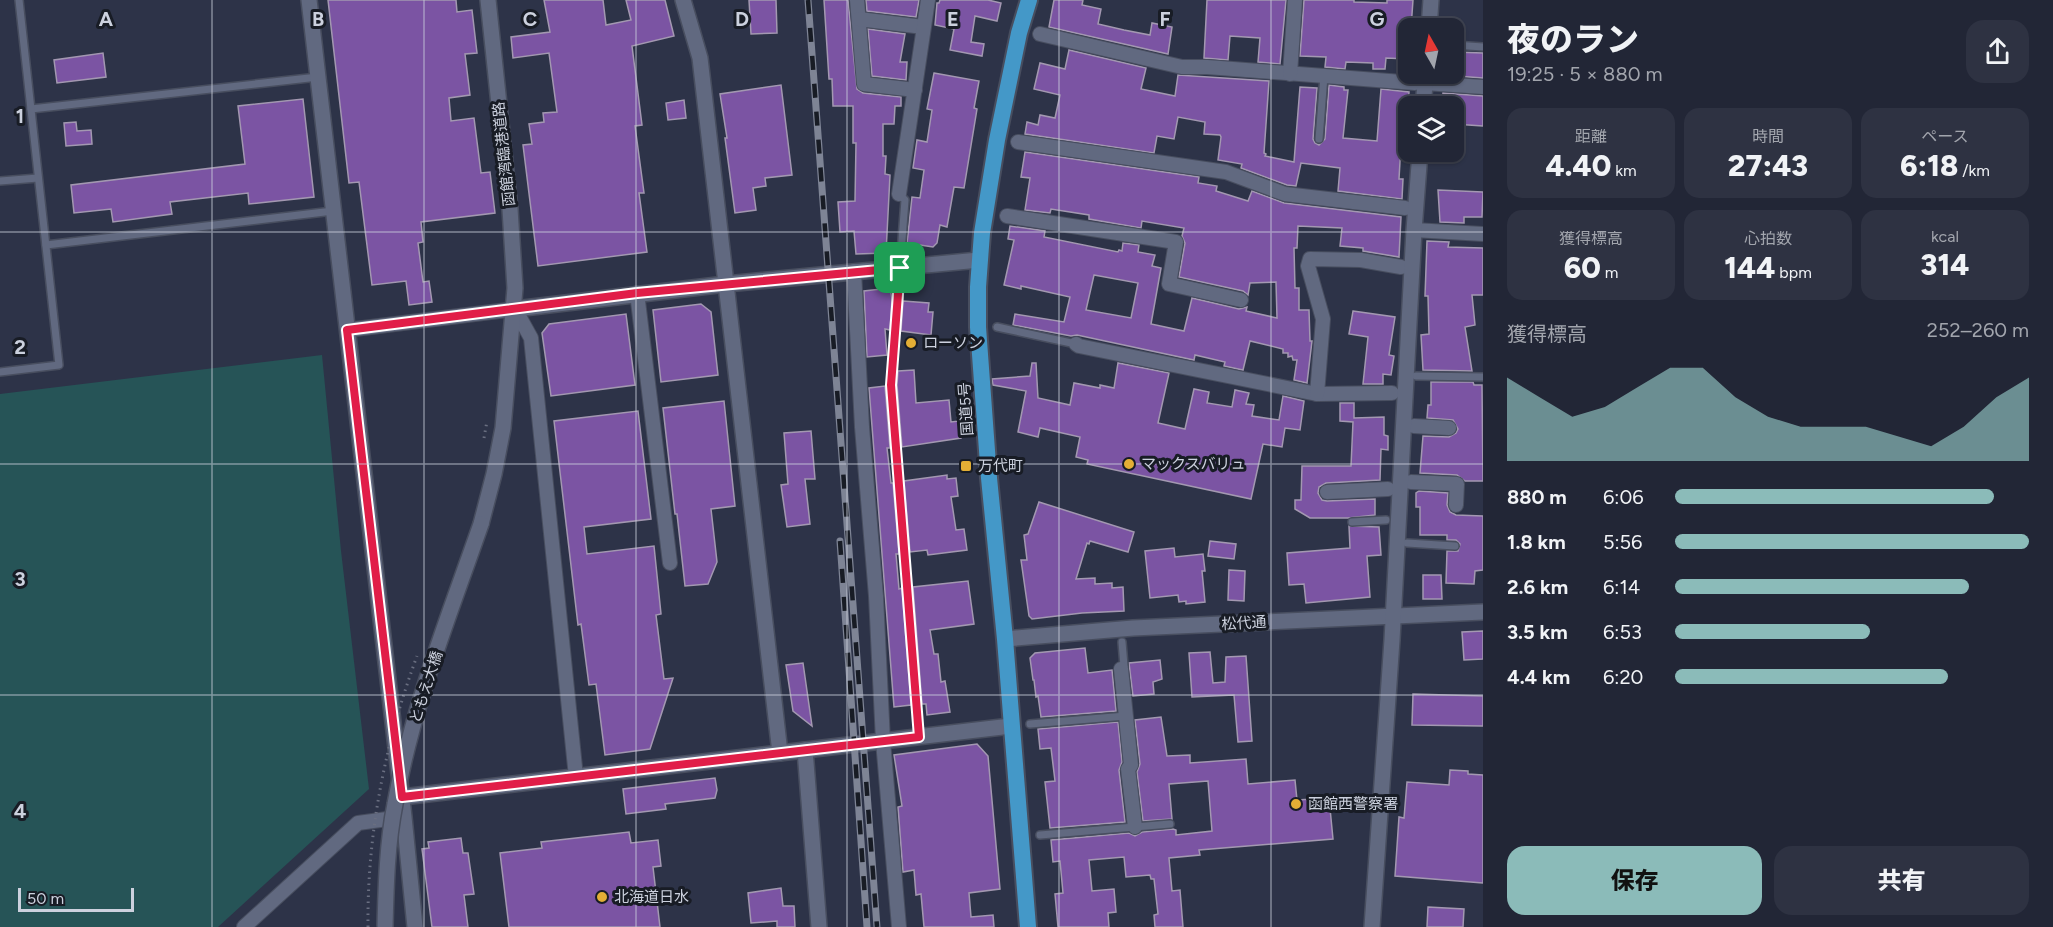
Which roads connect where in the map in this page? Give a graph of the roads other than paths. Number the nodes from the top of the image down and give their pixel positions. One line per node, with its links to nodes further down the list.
1 (19, 0): 23 (lane)
2 (309, 0): 18 (street)
3 (488, 0): 43 (street, 函館湾臨港道路)
4 (683, 0): 40 (street)
5 (857, 0): 11 (street)
6 (928, 0): 12 (street)
7 (1029, 0): 36 (highway, 国道5号)
8 (1295, 0): 16 (street)
9 (1431, 0): 10 (street)
10 (1430, 18)
11 (858, 19): 12 (street); 22 (street)
12 (924, 27): 22 (street)
13 (1040, 34): 16 (street)
14 (1464, 46): 15 (lane)
15 (1483, 47)
16 (1290, 74): 17 (street)
17 (1324, 75): 19 (street); 24 (lane)
18 (318, 77): 23 (lane); 31 (street)
19 (1398, 79)
20 (1457, 84): 21 (street)
21 (1483, 87)
22 (915, 90): 29 (street)
23 (31, 109): 27 (lane)
24 (1319, 139)
25 (1018, 141): 30 (street)
26 (1419, 162): 33 (street)
27 (38, 177): 28 (lane); 35 (lane)
28 (0, 181)
29 (899, 194): 38 (lane)
30 (1405, 208)
31 (333, 211): 35 (lane); 45 (street)
32 (1007, 216): 42 (street)
33 (1414, 230): 34 (street); 65 (street)
34 (1483, 234)
35 (46, 245): 47 (lane)
36 (979, 260): 38 (street); 66 (highway, 国道5号)
37 (1401, 267): 51 (street)
38 (900, 268): 39 (street); 72 (lane)
39 (854, 272): 40 (street); 73 (street)
40 (726, 284): 41 (street); 75 (street)
41 (637, 293): 43 (street); 63 (street)
42 (1241, 300)
43 (515, 309): 45 (street); 60 (street, 函館湾臨港道路); 76 (street)
44 (997, 327): 46 (lane)
45 (347, 330): 77 (street)
46 (1076, 344): 51 (street)
47 (0, 372)
48 (1416, 376): 49 (lane)
49 (1483, 377)
50 (1392, 393): 51 (street)
51 (1317, 394)
52 (1414, 426): 53 (street)
53 (1449, 428)
54 (1411, 482): 57 (street)
55 (1388, 489): 56 (street)
56 (1327, 492)
57 (1456, 505)
58 (1386, 520): 59 (lane)
59 (1352, 522)
60 (481, 524): 83 (street, ともえ大橋, bridge)
61 (1407, 543): 62 (lane)
62 (1455, 546)
63 (670, 563)
64 (1483, 612): 65 (street, 松代通)
65 (1393, 616): 66 (street, 松代通); 88 (street)
66 (1005, 639): 71 (highway, 国道5号)
67 (1122, 642): 68 (lane)
68 (1121, 669): 69 (street)
69 (1126, 716): 70 (lane); 80 (street)
70 (1030, 724)
71 (1011, 726): 72 (street); 87 (highway, 国道5号)
72 (919, 737): 73 (street)
73 (884, 741): 74 (street); 86 (street)
74 (805, 750): 75 (street); 85 (street)
75 (780, 753): 76 (street)
76 (576, 777): 77 (street)
77 (402, 797): 78 (street)
78 (404, 817): 82 (street); 84 (street)
79 (1170, 824): 80 (lane)
80 (1135, 827): 81 (lane)
81 (1040, 835)
82 (244, 927)
83 (385, 927)
84 (415, 927)
85 (819, 927)
86 (899, 927)
87 (1028, 927)
88 (1372, 927)

